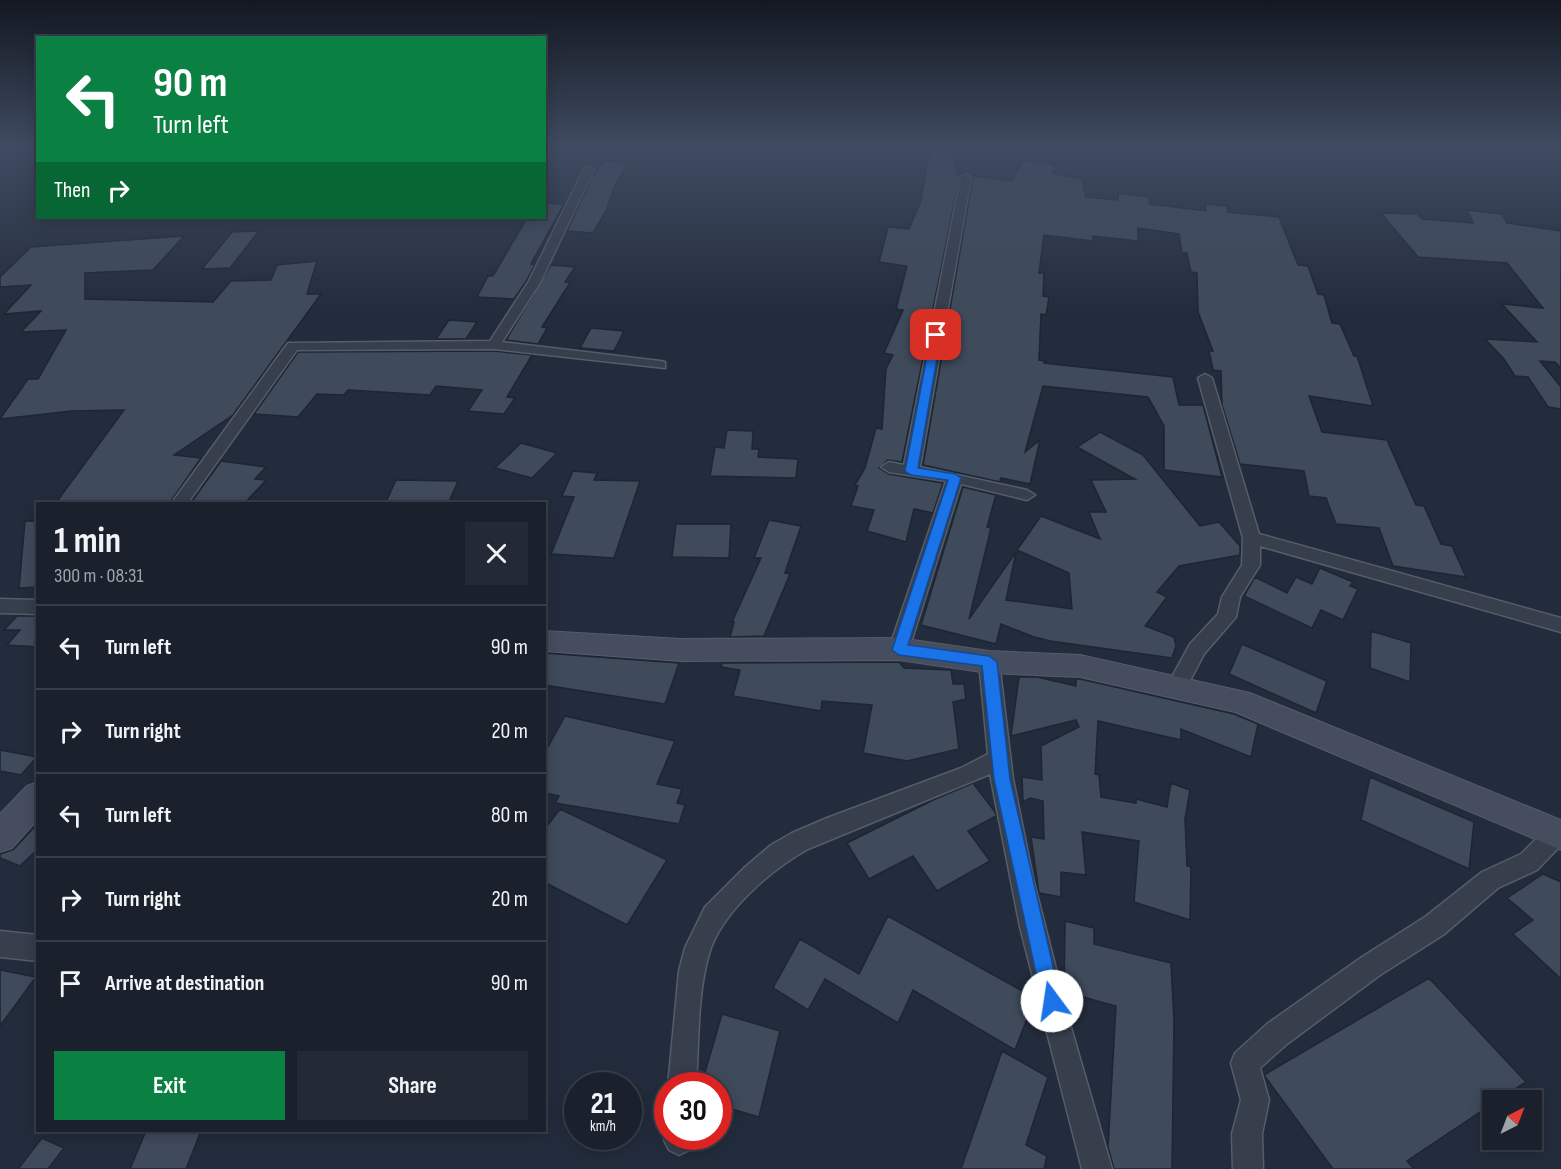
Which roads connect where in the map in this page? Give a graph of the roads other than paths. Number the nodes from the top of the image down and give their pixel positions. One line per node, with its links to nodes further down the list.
1 (574, 201): 3 (street)
2 (962, 201): 7 (street)
3 (494, 345): 4 (street); 10 (street)
4 (660, 365)
5 (1205, 378): 11 (street)
6 (889, 467): 7 (street)
7 (911, 471): 8 (street)
8 (955, 478): 9 (street); 16 (street)
9 (1027, 495)
10 (180, 502)
11 (1252, 538): 14 (street); 18 (street)
12 (0, 606): 13 (street)
13 (36, 607)
14 (1561, 625)
15 (546, 641): 16 (street)
16 (899, 650): 17 (street)
17 (989, 662): 18 (street); 19 (street)
18 (1176, 688): 21 (street)
19 (1000, 758): 25 (street); 26 (street)
20 (36, 798): 22 (street)
21 (1559, 834): 27 (street)
22 (0, 837)
23 (0, 944): 24 (street)
24 (36, 948)
25 (683, 1072)
26 (1097, 1169)
27 (1248, 1169)

